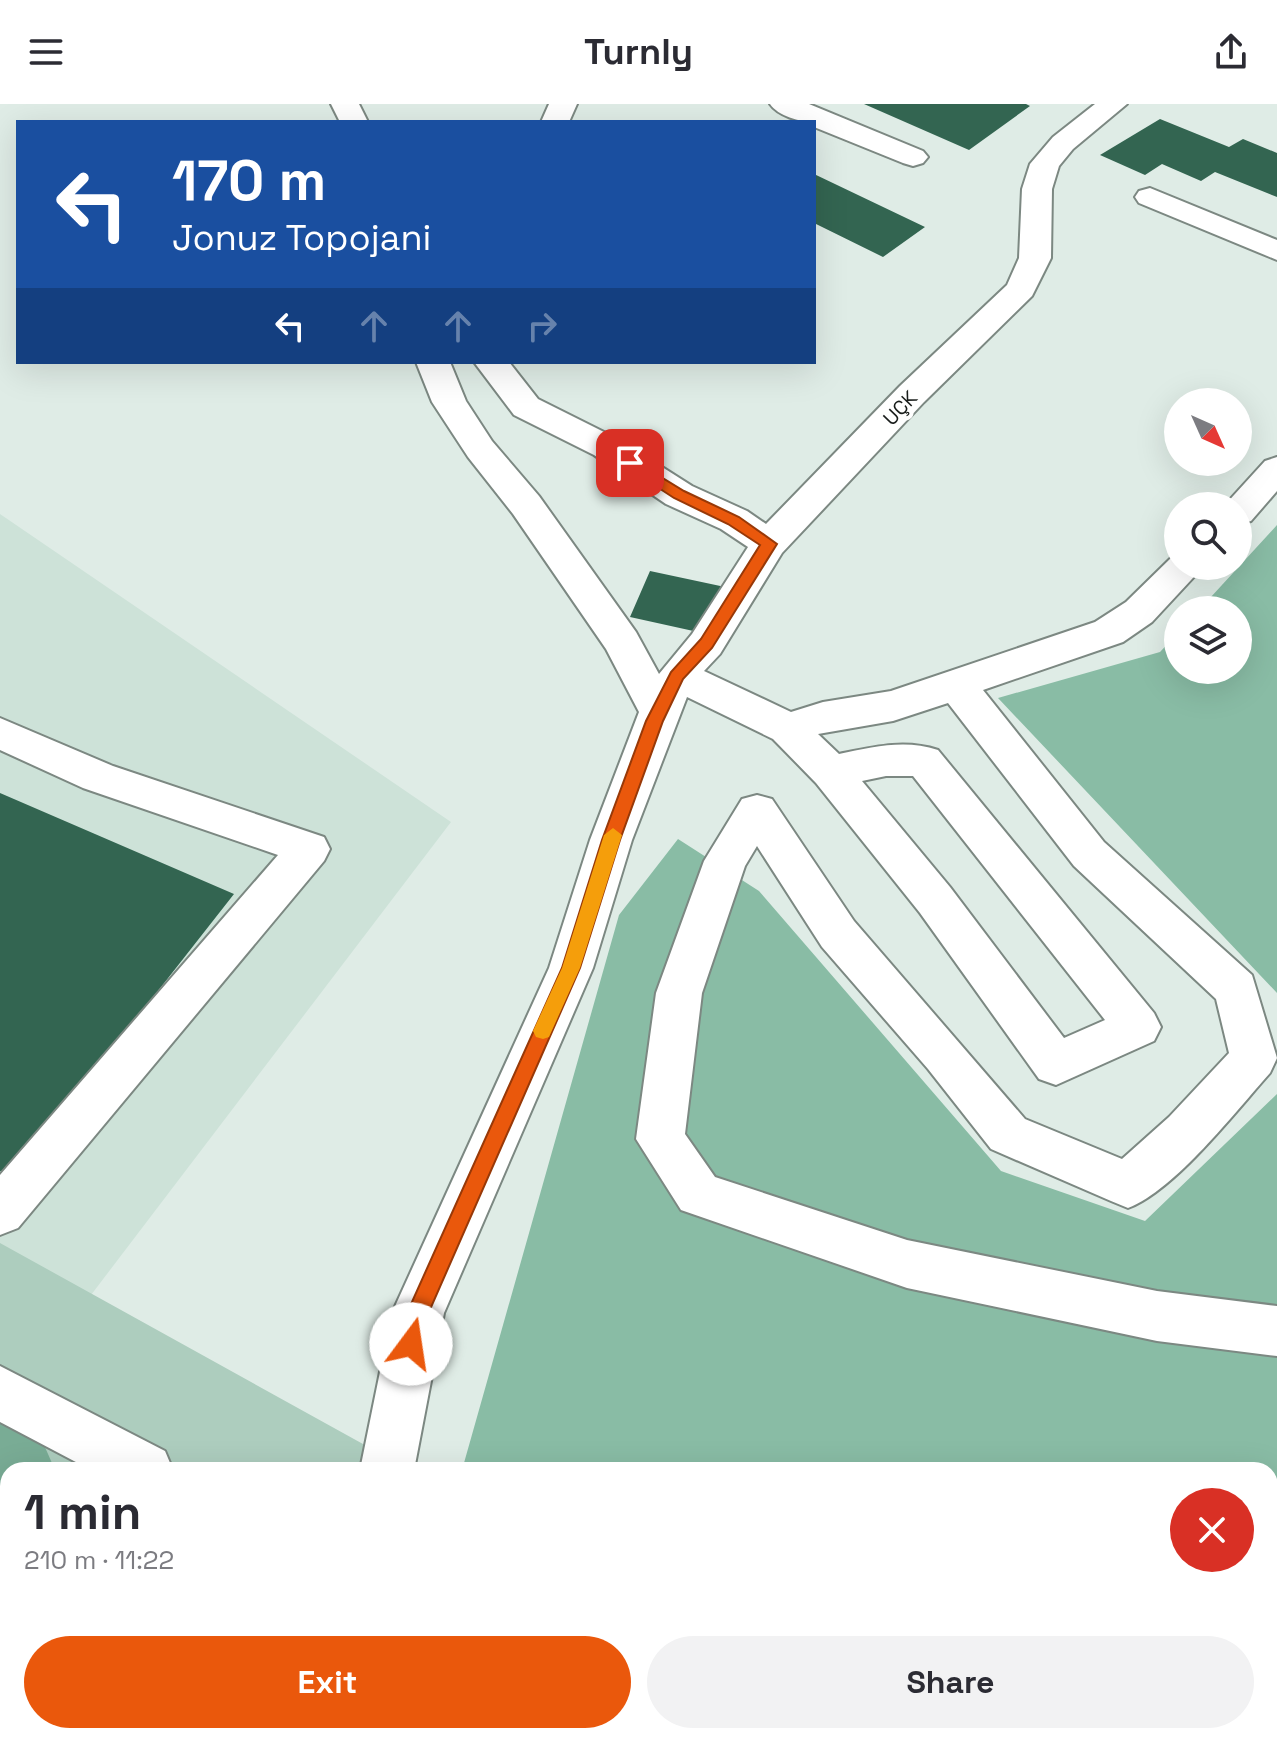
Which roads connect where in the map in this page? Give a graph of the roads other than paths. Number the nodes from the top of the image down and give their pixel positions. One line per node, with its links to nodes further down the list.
1 (784, 104): 3 (street)
2 (1113, 104): 10 (street, UÇK)
3 (913, 157)
4 (1150, 197): 5 (street)
5 (1277, 251)
6 (434, 364): 13 (street)
7 (493, 364): 10 (street)
8 (1277, 469): 9 (street)
9 (1252, 497)
10 (769, 544): 13 (street, UÇK)
11 (1171, 580): 12 (street)
12 (956, 685): 14 (street); 18 (street)
13 (668, 694): 14 (street); 21 (street, UÇK)
14 (787, 728): 16 (street)
15 (0, 733): 17 (street)
16 (831, 772): 16 (street)
17 (0, 1212)
18 (1277, 1331)
19 (0, 1393): 20 (street)
20 (131, 1462)
21 (389, 1462)

